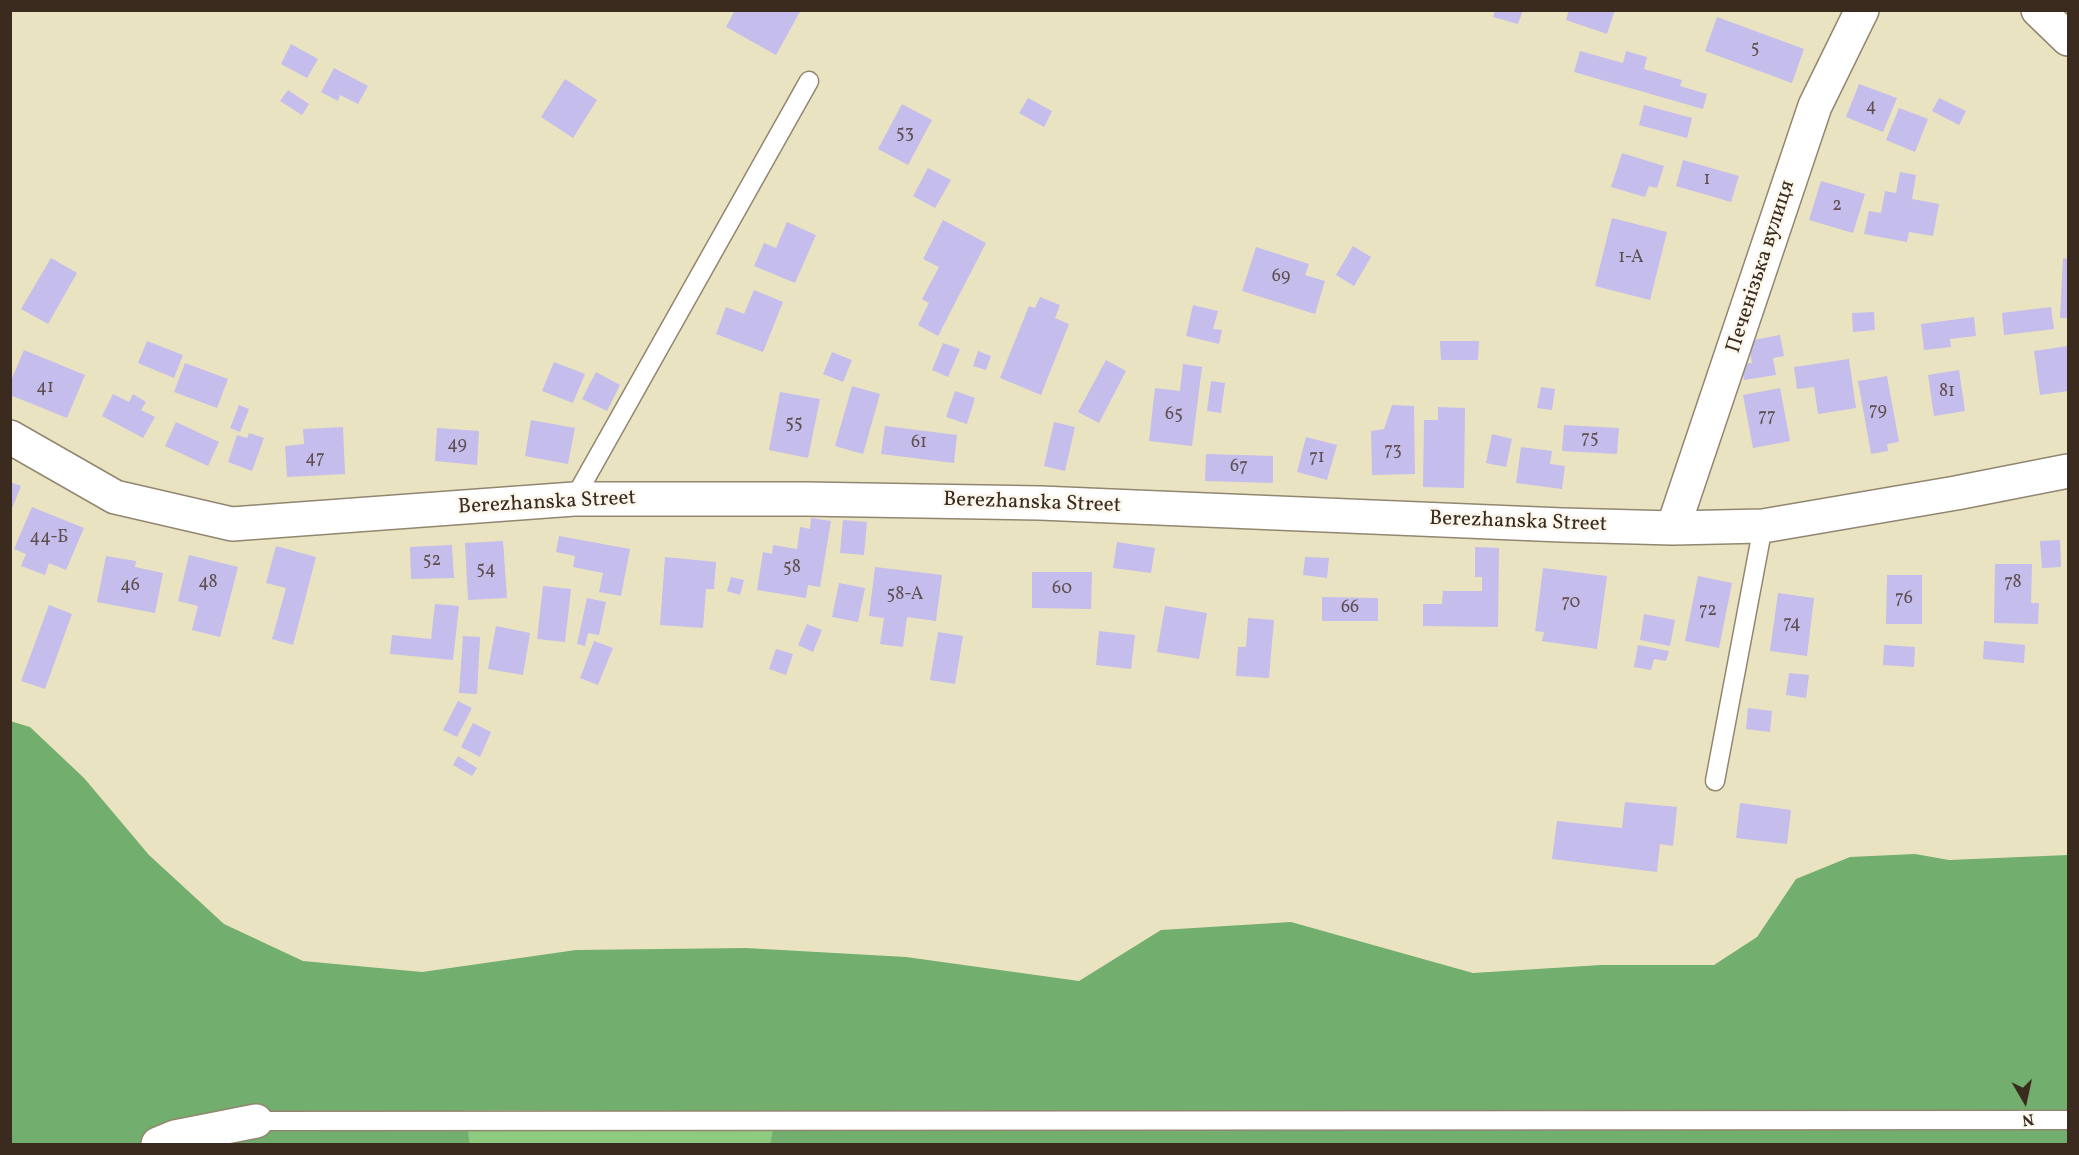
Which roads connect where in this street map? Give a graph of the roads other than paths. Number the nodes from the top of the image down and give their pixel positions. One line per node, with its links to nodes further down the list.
1 (1862, 10): 9 (street, Печенізька вулиця)
2 (2038, 10): 3 (street)
3 (2068, 39)
4 (809, 81): 7 (lane)
5 (10, 437): 7 (street, Berezhanska Street)
6 (2068, 471): 8 (street, Berezhanska Street)
7 (574, 499): 9 (street, Berezhanska Street)
8 (1763, 526): 9 (street, Berezhanska Street); 10 (lane)
9 (1673, 528)
10 (1715, 781)
11 (2068, 1120): 12 (lane)
12 (256, 1121): 13 (street)
13 (158, 1144)

